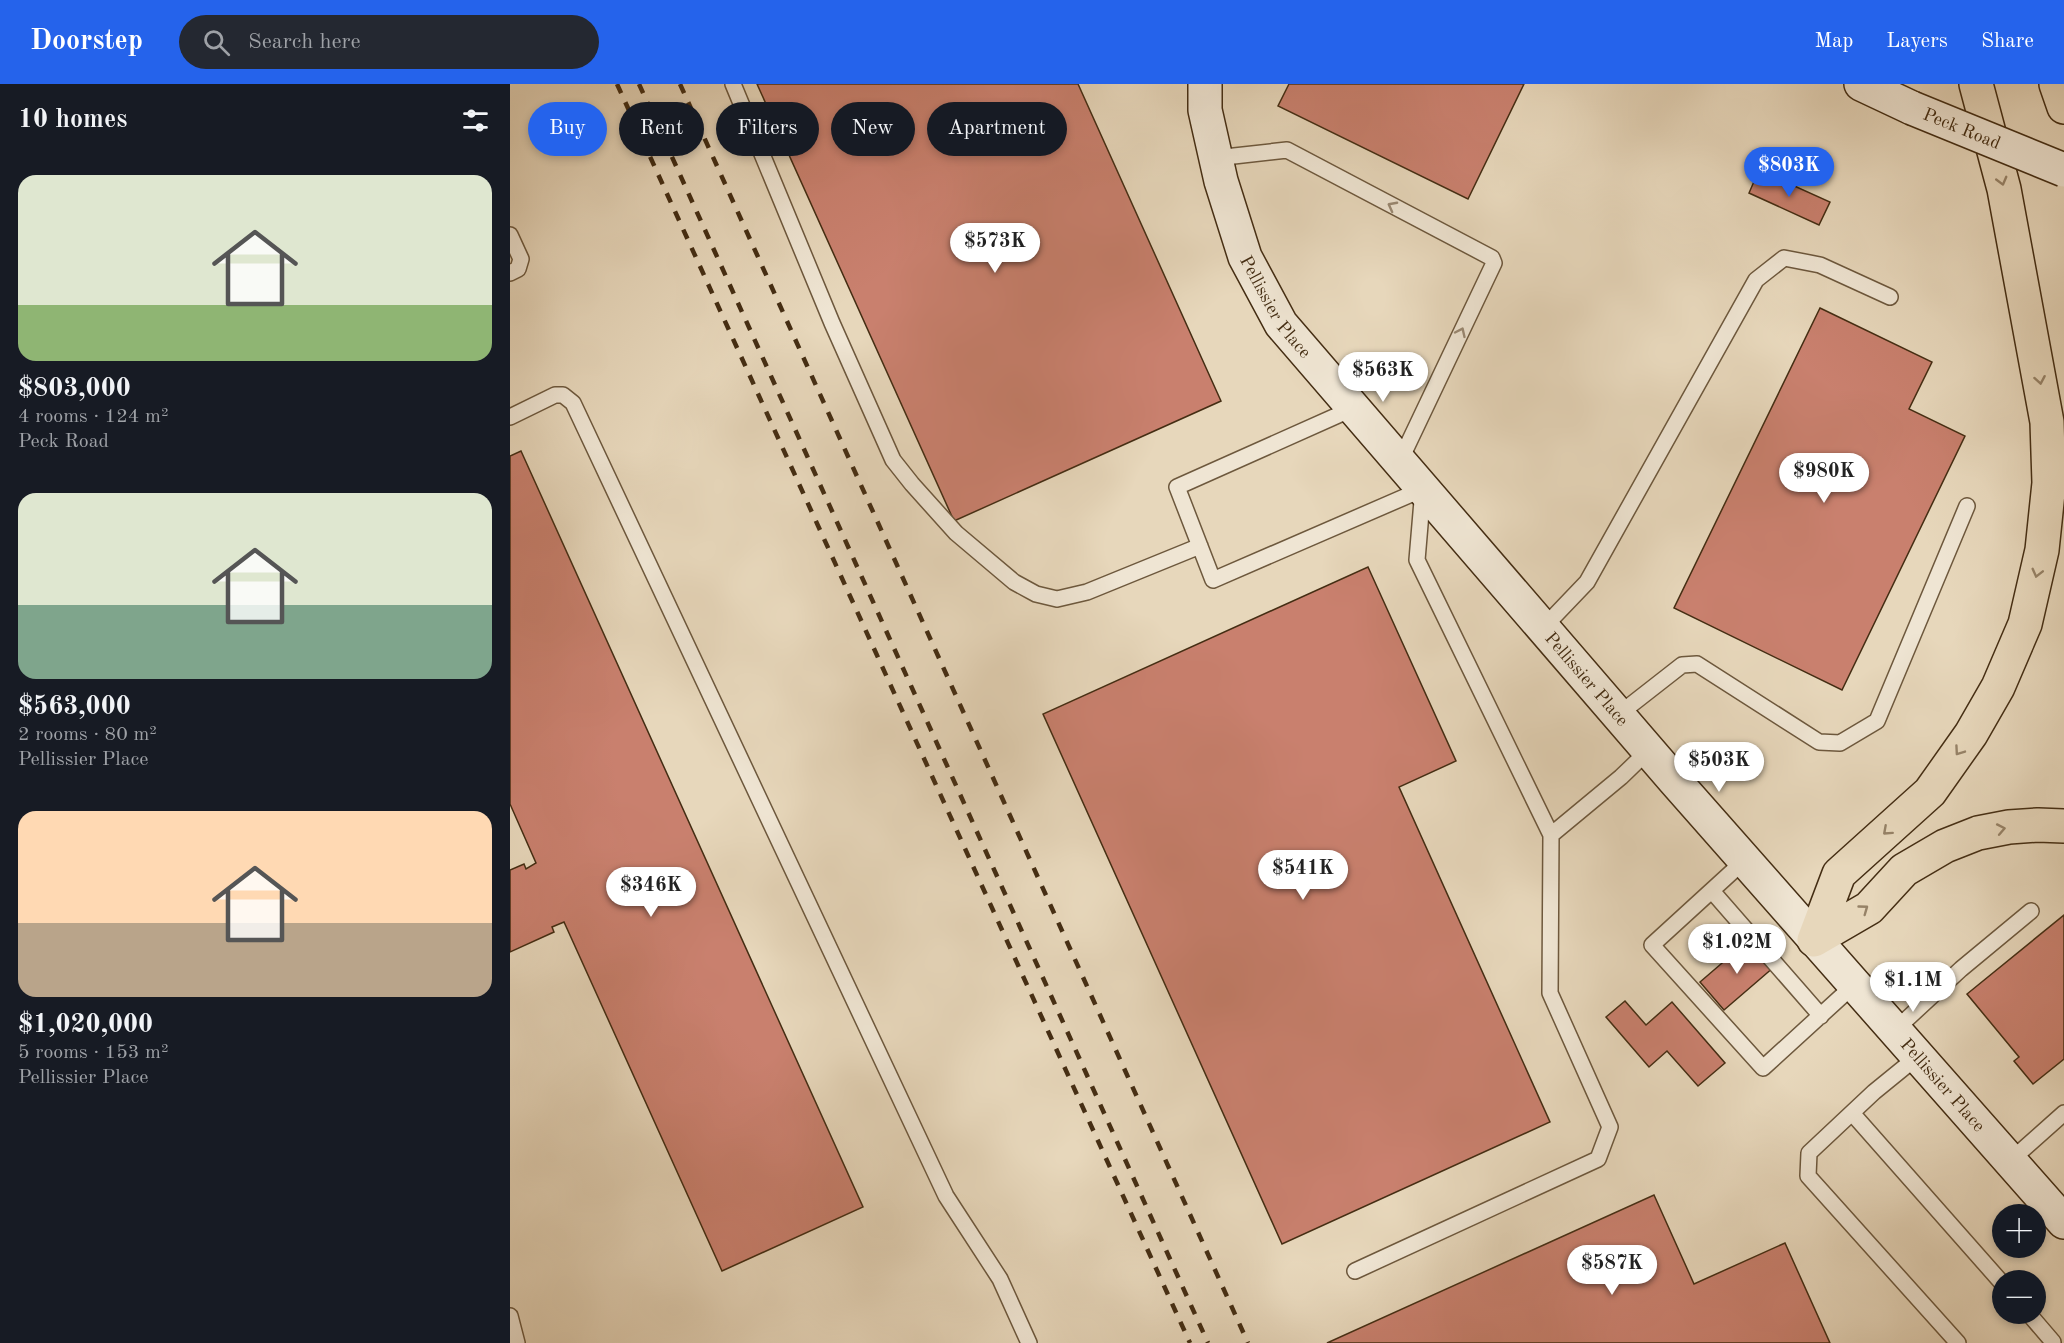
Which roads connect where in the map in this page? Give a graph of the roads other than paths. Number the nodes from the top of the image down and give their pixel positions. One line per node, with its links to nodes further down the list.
1 (733, 84): 17 (lane)
2 (1205, 84): 7 (main road, Pellissier Place)
3 (1861, 84): 8 (main road, Peck Road, bridge)
4 (1976, 84): 26 (highway, one-way to 26)
5 (2056, 84): 6 (highway)
6 (2064, 107)
7 (1216, 158): 12 (main road, Pellissier Place); 14 (lane, one-way to 7)
8 (2064, 170)
9 (510, 235): 10 (lane)
10 (510, 273)
11 (1890, 297): 18 (lane)
12 (1354, 408): 14 (main road, Pellissier Place); 17 (lane)
13 (510, 417): 41 (lane)
14 (1400, 461): 15 (main road, Pellissier Place)
15 (1424, 489): 17 (lane); 18 (main road, Pellissier Place); 22 (lane)
16 (1967, 506): 19 (lane)
17 (1200, 546)
18 (1543, 628): 19 (main road, Pellissier Place)
19 (1618, 715): 20 (main road, Pellissier Place)
20 (1649, 750): 22 (lane); 23 (main road, Pellissier Place)
21 (2064, 826): 26 (highway, one-way to 21)
22 (1551, 835): 35 (lane)
23 (1744, 860): 24 (lane); 26 (main road, Pellissier Place)
24 (1712, 891): 28 (lane); 28 (lane)
25 (2031, 911): 29 (lane)
26 (1814, 940): 27 (main road, Pellissier Place)
27 (1854, 985): 28 (lane); 29 (main road, Pellissier Place)
28 (1821, 1016)
29 (1894, 1030): 30 (main road, Pellissier Place)
30 (1917, 1057): 31 (lane); 33 (main road, Pellissier Place)
31 (1852, 1113): 36 (lane); 42 (lane)
32 (2064, 1113): 33 (lane)
33 (2010, 1161): 34 (main road, Pellissier Place)
34 (2064, 1222)
35 (1355, 1271)
36 (1992, 1273)
37 (510, 1316): 40 (lane)
38 (2040, 1324): 39 (lane)
39 (2056, 1339)
40 (517, 1343)
41 (1029, 1343)
42 (1959, 1343)

